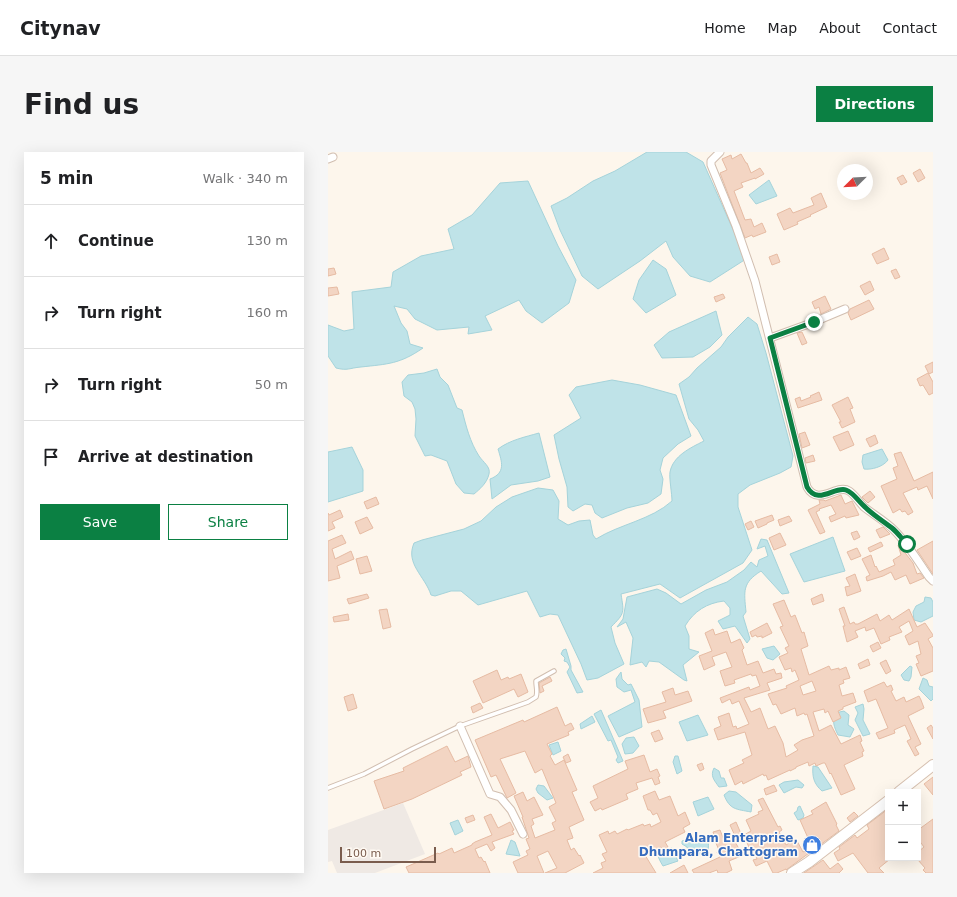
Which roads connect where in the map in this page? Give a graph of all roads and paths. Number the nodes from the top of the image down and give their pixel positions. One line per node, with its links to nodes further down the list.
1 (720, 152): 3 (street)
2 (845, 309): 3 (street)
3 (770, 338): 4 (street)
4 (933, 581)
5 (554, 671): 6 (lane)
6 (460, 726): 8 (lane); 11 (street)
7 (933, 765): 9 (main road)
8 (328, 788)
9 (903, 789)
10 (885, 802): 12 (main road)
11 (523, 834)
12 (792, 873)

